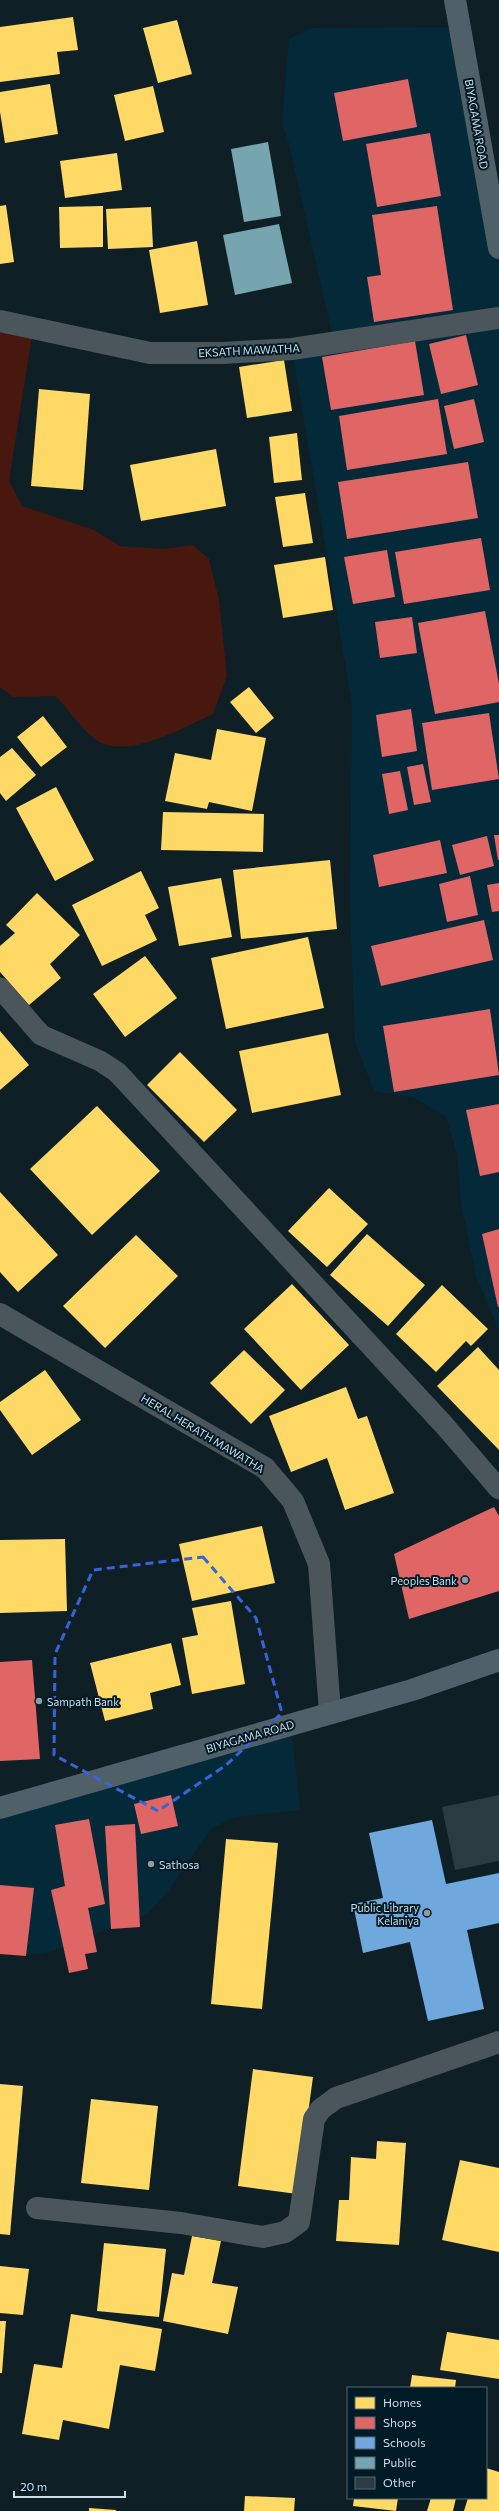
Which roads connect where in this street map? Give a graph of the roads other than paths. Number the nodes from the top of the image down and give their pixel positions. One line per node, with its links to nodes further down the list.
1 (455, 0): 2 (main road, BIYAGAMA ROAD)
2 (499, 248)
3 (499, 318): 4 (street, EKSATH MAWATHA)
4 (0, 321)
5 (0, 988): 7 (lane)
6 (0, 1314): 9 (street, HERAL HERATH MAWATHA)
7 (499, 1489)
8 (499, 1660): 9 (main road, BIYAGAMA ROAD)
9 (330, 1713): 10 (main road, BIYAGAMA ROAD)
10 (0, 1808)
11 (499, 2042): 12 (street)
12 (37, 2208)

